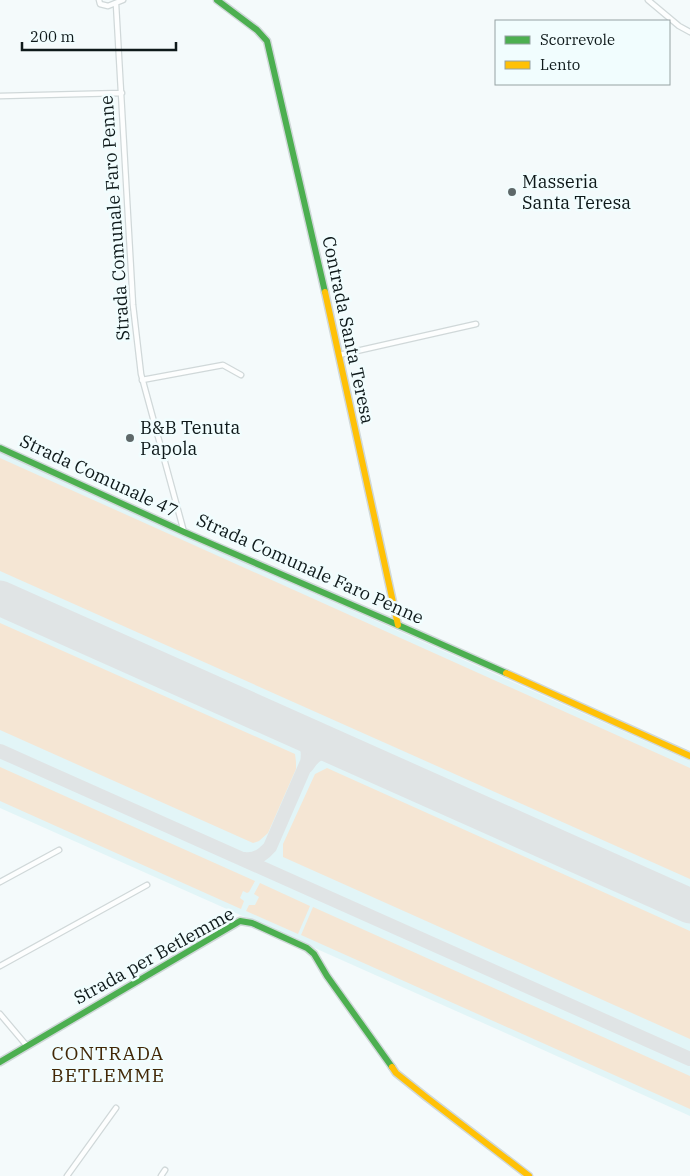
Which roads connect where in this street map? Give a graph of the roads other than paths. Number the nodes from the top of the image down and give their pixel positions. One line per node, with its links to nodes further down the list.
1 (99, 0): 5 (street)
2 (123, 0): 5 (street)
3 (217, 0): 10 (street, Contrada Santa Teresa)
4 (648, 0): 6 (street)
5 (116, 4): 7 (street, Strada Comunale Faro Penne)
6 (690, 32)
7 (122, 93): 8 (street); 12 (street, Strada Comunale Faro Penne)
8 (0, 96)
9 (476, 324): 10 (street)
10 (339, 355): 15 (street, Contrada Santa Teresa)
11 (241, 375): 12 (street)
12 (142, 380): 14 (street, Strada Comunale Faro Penne)
13 (0, 448): 14 (street, Strada Comunale 47)
14 (184, 532): 15 (street, Strada Comunale Faro Penne)
15 (398, 625): 16 (street, Strada Comunale Faro Penne)
16 (690, 756)
17 (59, 850): 18 (street)
18 (0, 882)
19 (147, 885): 20 (street)
20 (0, 966)
21 (0, 1014): 22 (street)
22 (27, 1046): 23 (street, Strada per Betlemme); 28 (street, Strada per Betlemme)
23 (0, 1062)
24 (116, 1108): 26 (street)
25 (165, 1170): 27 (street)
26 (67, 1176)
27 (161, 1176)
28 (529, 1176)

